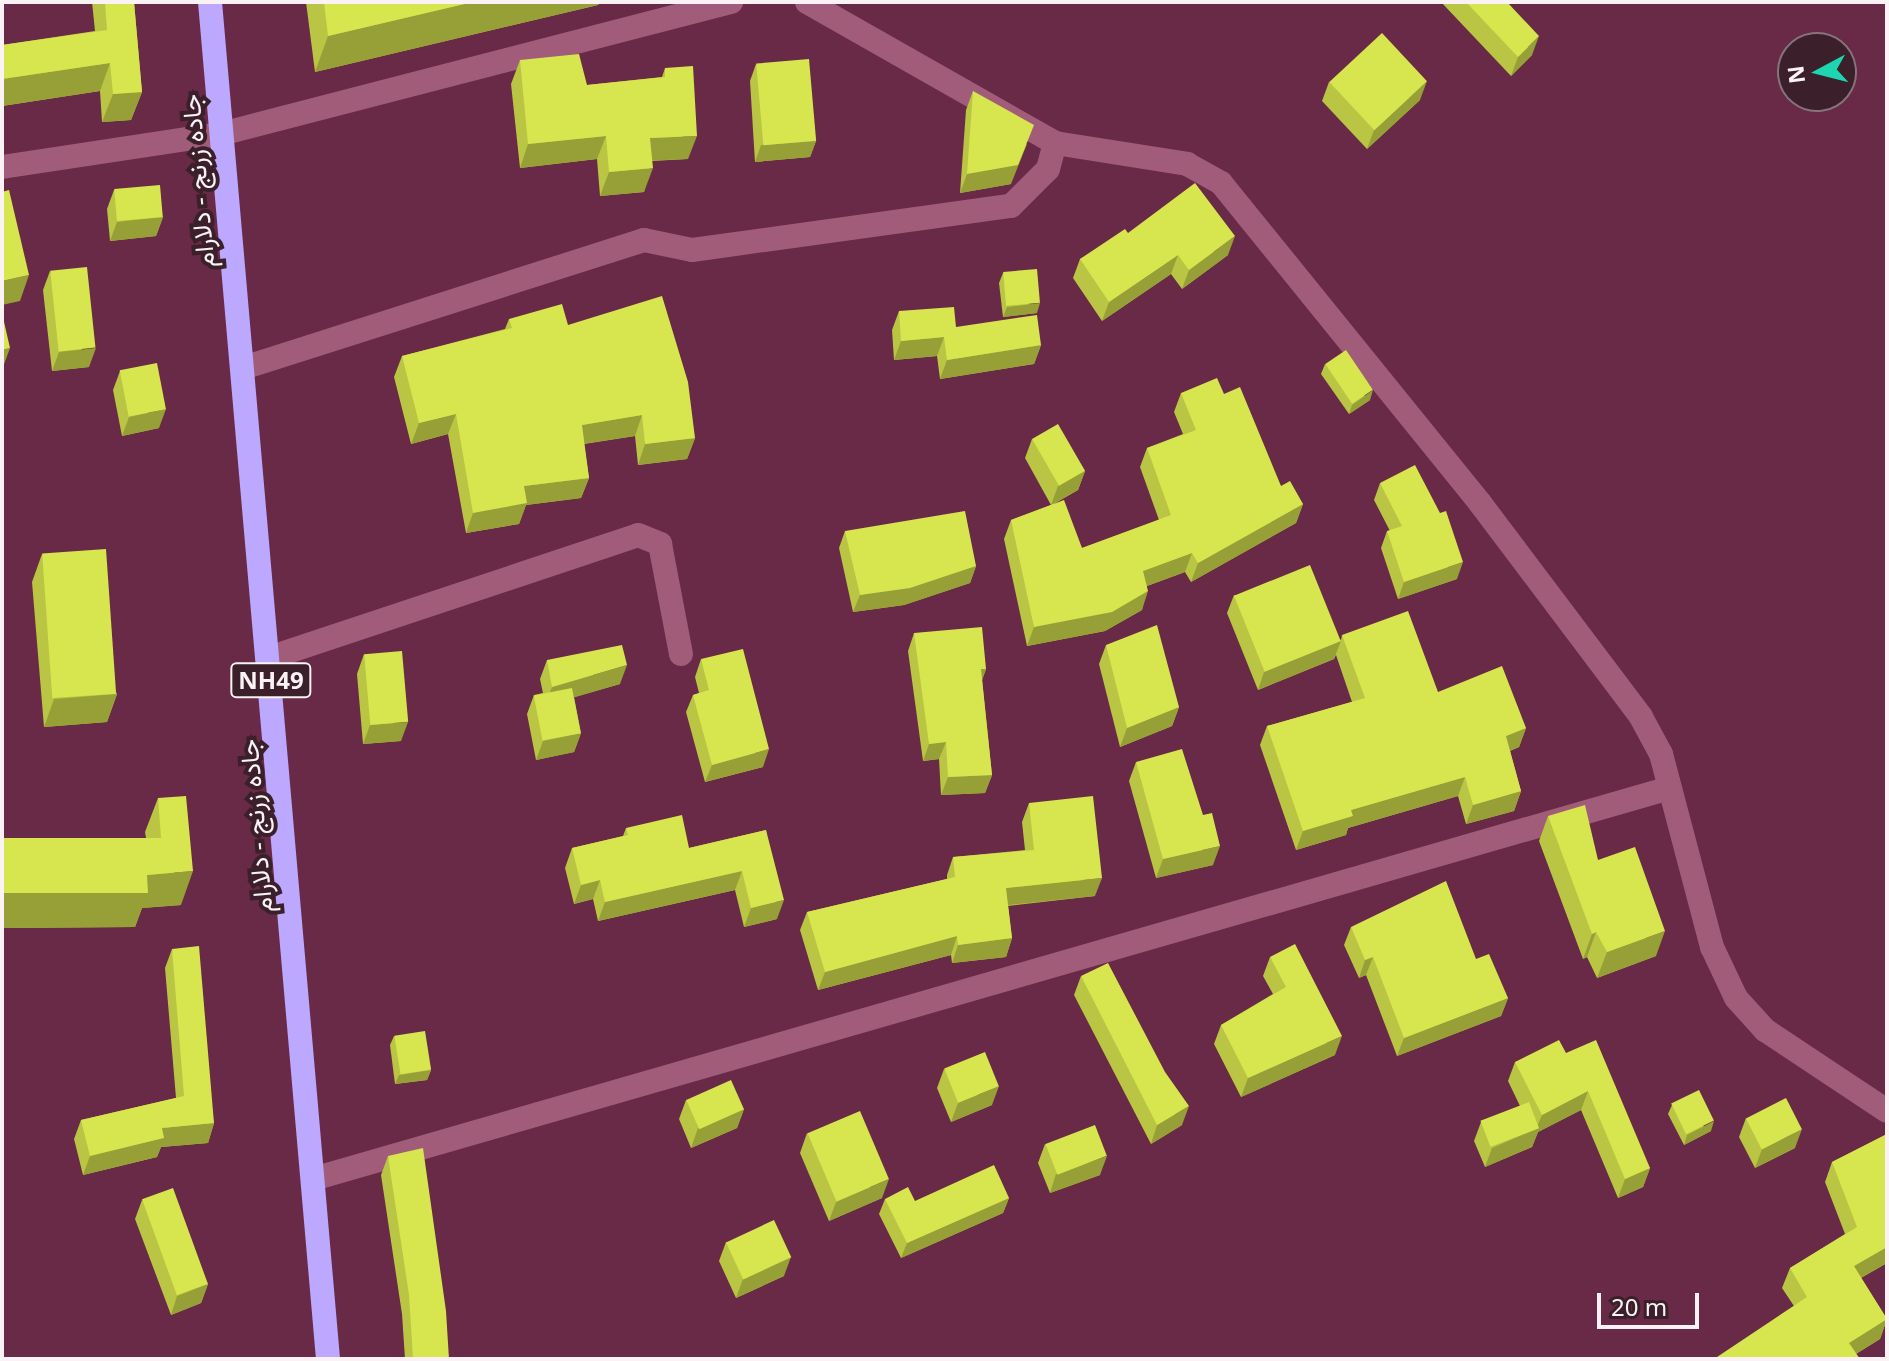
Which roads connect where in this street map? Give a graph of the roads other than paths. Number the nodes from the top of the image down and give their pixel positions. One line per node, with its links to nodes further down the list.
1 (210, 2): 4 (highway, جاده زرنج - دلارام / NH49)
2 (731, 2): 4 (street)
3 (807, 2): 5 (street)
4 (221, 134): 6 (street); 7 (highway, جاده زرنج - دلارام / NH49)
5 (1055, 143): 7 (street); 10 (street)
6 (2, 167)
7 (243, 368): 9 (highway, جاده زرنج - دلارام / NH49)
8 (681, 654): 9 (street)
9 (269, 658): 12 (highway, جاده زرنج - دلارام / NH49)
10 (1669, 788): 11 (street); 12 (street)
11 (1887, 1111)
12 (313, 1179): 13 (highway, جاده زرنج - دلارام / NH49)
13 (328, 1359)

